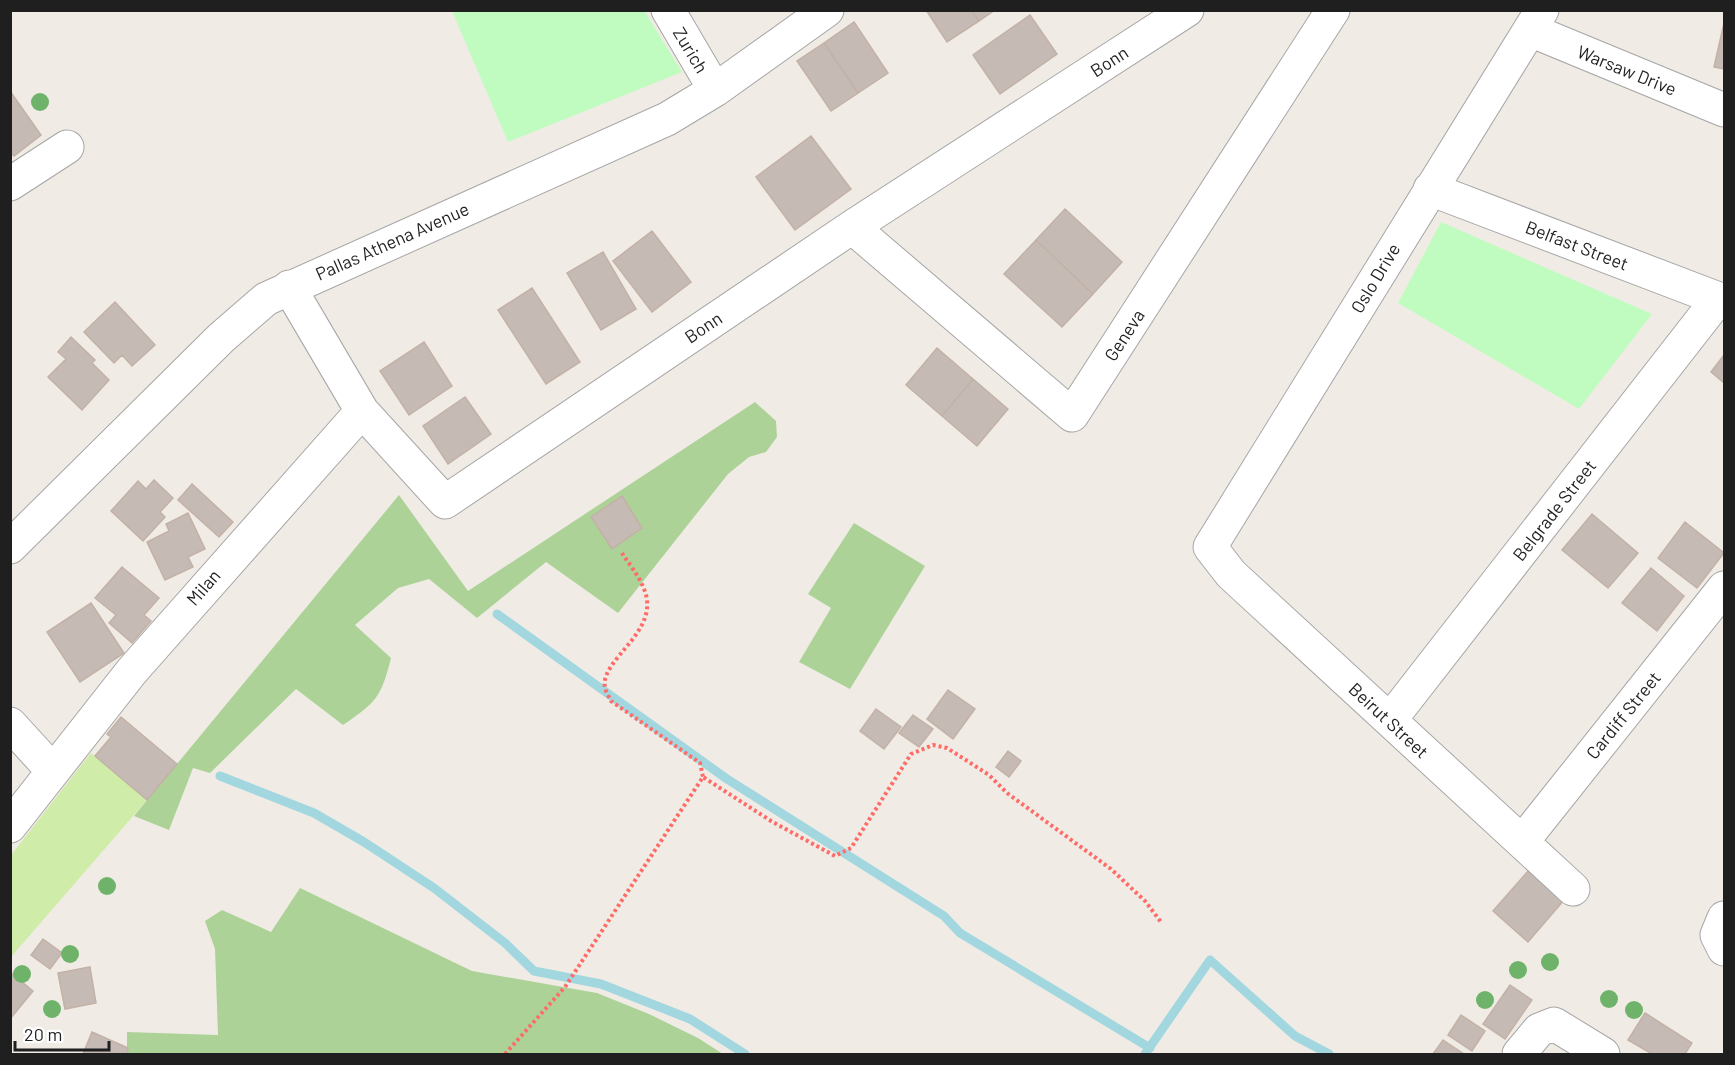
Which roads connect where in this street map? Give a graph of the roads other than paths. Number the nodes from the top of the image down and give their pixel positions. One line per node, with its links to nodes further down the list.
1 (668, 10): 6 (street, Zurich)
2 (827, 10): 6 (street, Pallas Athena Avenue)
3 (1187, 10): 11 (street, Bonn)
4 (1333, 10): 11 (street, Geneva)
5 (1536, 20): 7 (street, Warsaw Drive); 10 (street, Oslo Drive)
6 (715, 90): 12 (street, Pallas Athena Avenue)
7 (1725, 110)
8 (67, 147): 9 (street)
9 (10, 184)
10 (1430, 189): 13 (street, Belfast Street); 16 (street, Oslo Drive)
11 (852, 227): 14 (street, Bonn)
12 (289, 287): 14 (street, Bonn); 15 (street, Pallas Athena Avenue)
13 (1722, 300): 18 (street, Belgrade Street)
14 (362, 411): 20 (street, Milan)
15 (10, 547)
16 (1210, 548): 18 (street, Beirut Street)
17 (1725, 588): 22 (street, Cardiff Street)
18 (1390, 720): 22 (street, Beirut Street)
19 (10, 724): 20 (street)
20 (53, 771): 21 (street, Milan)
21 (10, 826)
22 (1522, 842): 23 (street, Beirut Street)
23 (1573, 889)
24 (1725, 918): 25 (street)
25 (1725, 949)
26 (1519, 1054): 27 (street)
27 (1603, 1054)

